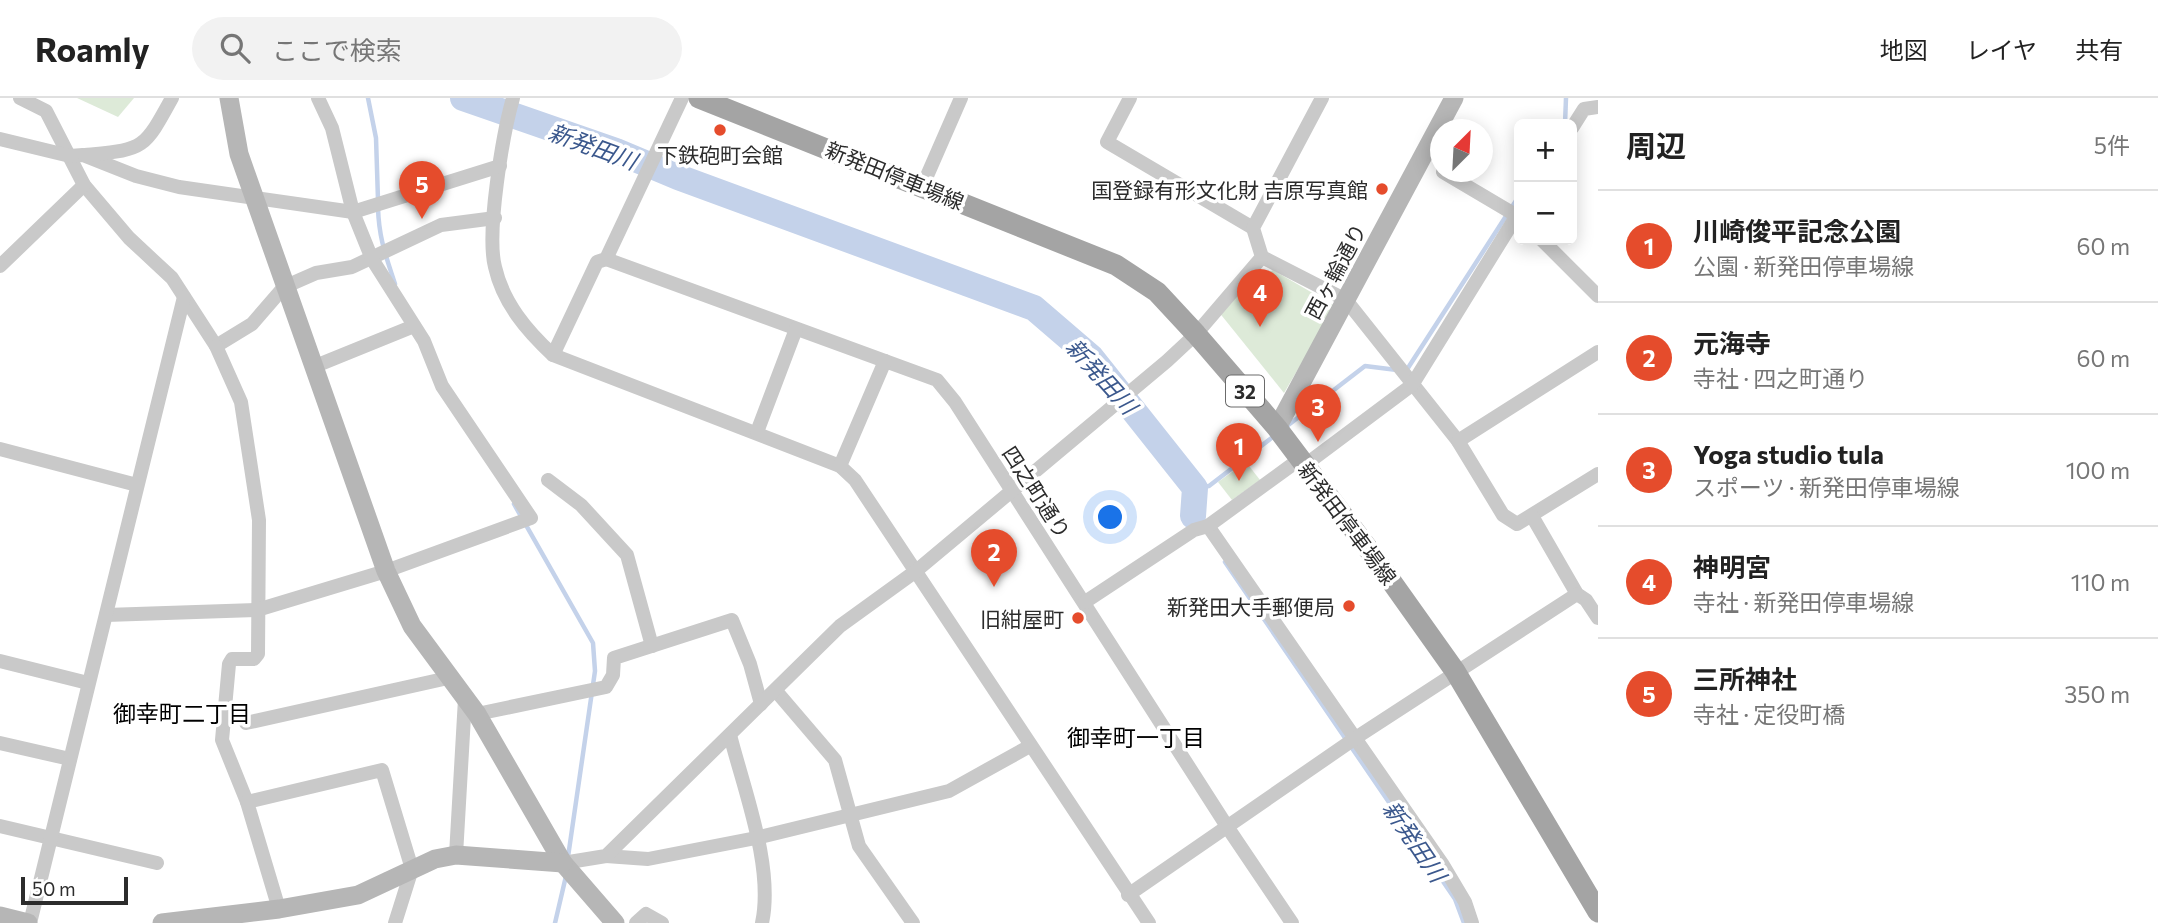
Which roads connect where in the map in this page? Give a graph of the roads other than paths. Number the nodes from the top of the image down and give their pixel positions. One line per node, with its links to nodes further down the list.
1 (20, 98): 15 (street)
2 (172, 98): 15 (street)
3 (229, 98): 22 (street)
4 (318, 98): 23 (street)
5 (682, 98): 30 (street)
6 (699, 98): 21 (main road, 新発田停車場線 / 32)
7 (961, 98): 21 (street)
8 (1129, 98): 27 (street)
9 (1322, 98): 27 (street)
10 (1454, 98): 16 (street, 西ヶ輪通り)
11 (513, 99): 18 (street)
12 (1598, 107): 13 (street)
13 (1577, 120)
14 (0, 139): 15 (street)
15 (76, 155): 20 (street); 22 (street)
16 (1422, 159): 17 (street); 36 (street, 西ヶ輪通り)
17 (1430, 164)
18 (500, 166): 23 (street); 25 (street)
19 (1461, 182): 24 (street)
20 (84, 185): 31 (street); 35 (street)
21 (923, 186): 39 (main road, 新発田停車場線 / 32)
22 (254, 200): 23 (street); 33 (street)
23 (353, 212): 32 (street)
24 (1514, 212)
25 (495, 218): 32 (street); 42 (street)
26 (1514, 223): 45 (street)
27 (1253, 228): 29 (street)
28 (1547, 245): 34 (street)
29 (1262, 257): 36 (street); 39 (street)
30 (606, 259): 38 (street, 四之町通り); 42 (street)
31 (2, 260)
32 (372, 260): 33 (street); 37 (street)
33 (284, 287): 40 (street); 44 (street)
34 (1598, 296)
35 (184, 297): 40 (street); 54 (street)
36 (1346, 300): 45 (street); 46 (street, 西ヶ輪通り)
37 (414, 326): 44 (street); 58 (street)
38 (796, 329): 43 (street, 四之町通り); 47 (street)
39 (1196, 334): 46 (main road, 新発田停車場線 / 32); 55 (street)
40 (216, 345): 62 (street)
41 (1598, 352): 48 (street)
42 (553, 355): 47 (street)
43 (885, 361): 51 (street); 55 (street, 四之町通り)
44 (313, 367): 58 (street)
45 (1412, 385): 48 (street); 50 (street)
46 (1277, 429): 50 (main road, 新発田停車場線 / 32)
47 (757, 432): 51 (street)
48 (1458, 441): 56 (street)
49 (0, 449): 54 (street)
50 (1302, 462): 57 (street); 67 (main road, 新発田停車場線 / 32)
51 (840, 466): 59 (street)
52 (1598, 474): 56 (street)
53 (548, 480): 65 (street)
54 (138, 485): 63 (street)
55 (1010, 490): 59 (street); 61 (street, 四之町通り)
56 (1532, 516): 60 (street)
57 (1201, 528): 61 (street); 75 (street)
58 (386, 571): 62 (street); 68 (street)
59 (916, 571): 70 (street); 77 (street)
60 (1587, 595): 64 (street); 67 (street)
61 (1085, 602): 82 (street, 四之町通り)
62 (257, 610): 63 (street); 79 (street)
63 (106, 615): 69 (street)
64 (1598, 618)
65 (652, 646): 71 (street); 72 (street)
66 (0, 661): 69 (street)
67 (1455, 671): 75 (street); 92 (main road, 新発田停車場線 / 32)
68 (449, 678): 72 (street); 73 (street)
69 (88, 683): 78 (street)
70 (776, 691): 71 (street); 80 (street)
71 (761, 704): 74 (street)
72 (471, 706): 85 (street); 88 (street)
73 (246, 723)
74 (730, 735): 84 (street); 86 (street)
75 (1351, 741): 82 (street); 104 (street)
76 (0, 743): 78 (street)
77 (1030, 746): 80 (street); 90 (street)
78 (71, 760): 83 (street)
79 (247, 802): 89 (street); 91 (street)
80 (851, 816): 84 (street); 101 (street)
81 (0, 826): 83 (street)
82 (1228, 828): 90 (street); 103 (street, 四之町通り)
83 (51, 838): 87 (street); 94 (street)
84 (756, 838): 86 (street); 100 (street)
85 (456, 855): 88 (street); 89 (street)
86 (606, 856): 88 (street)
87 (157, 863)
88 (563, 863): 97 (street)
89 (412, 869): 91 (street); 96 (street)
90 (1128, 895): 102 (street)
91 (279, 909): 95 (street)
92 (1598, 912)
93 (0, 916): 94 (street)
94 (29, 923)
95 (162, 923)
96 (395, 923)
97 (615, 923)
98 (636, 923): 99 (street)
99 (662, 923)
100 (762, 923)
101 (913, 923)
102 (1149, 923)
103 (1293, 923)
104 (1472, 923)

